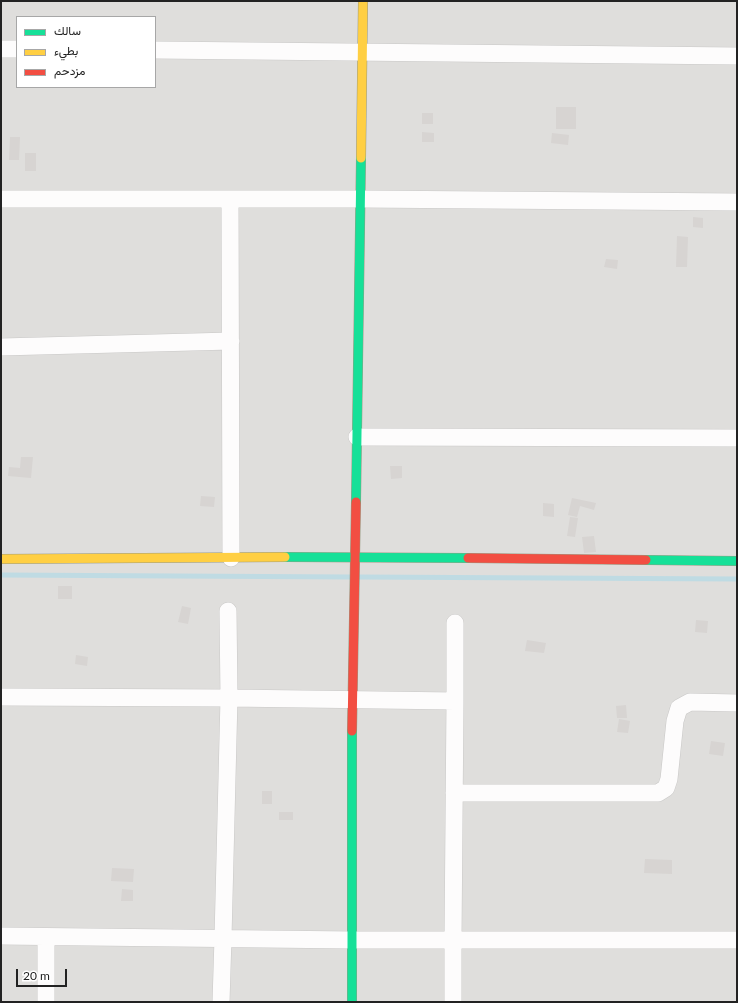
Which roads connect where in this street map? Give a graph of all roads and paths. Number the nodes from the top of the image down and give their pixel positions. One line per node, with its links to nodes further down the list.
1 (363, 1): 5 (street)
2 (1, 48): 3 (street)
3 (16, 49)
4 (156, 50): 5 (street)
5 (362, 52): 6 (street); 9 (street)
6 (737, 56)
7 (1, 199): 8 (street)
8 (230, 199): 9 (street); 11 (street)
9 (360, 199): 10 (street); 13 (street)
10 (737, 202)
11 (230, 342): 12 (street); 16 (street)
12 (1, 347)
13 (357, 437): 14 (street); 15 (street)
14 (737, 438)
15 (355, 557): 16 (street); 18 (street); 23 (street)
16 (231, 558): 17 (street)
17 (1, 559)
18 (737, 561)
19 (228, 611): 22 (street)
20 (455, 623): 24 (street)
21 (1, 697): 22 (street)
22 (229, 698): 23 (street); 29 (street)
23 (352, 699): 24 (street); 30 (street)
24 (455, 701): 26 (street)
25 (737, 703): 26 (street)
26 (454, 793): 31 (street)
27 (1, 936): 28 (street)
28 (46, 937): 29 (street); 33 (street)
29 (223, 938): 30 (street); 34 (street)
30 (352, 940): 31 (street); 35 (street)
31 (453, 940): 32 (street); 36 (street)
32 (737, 940)
33 (46, 1002)
34 (221, 1002)
35 (352, 1002)
36 (453, 1002)

